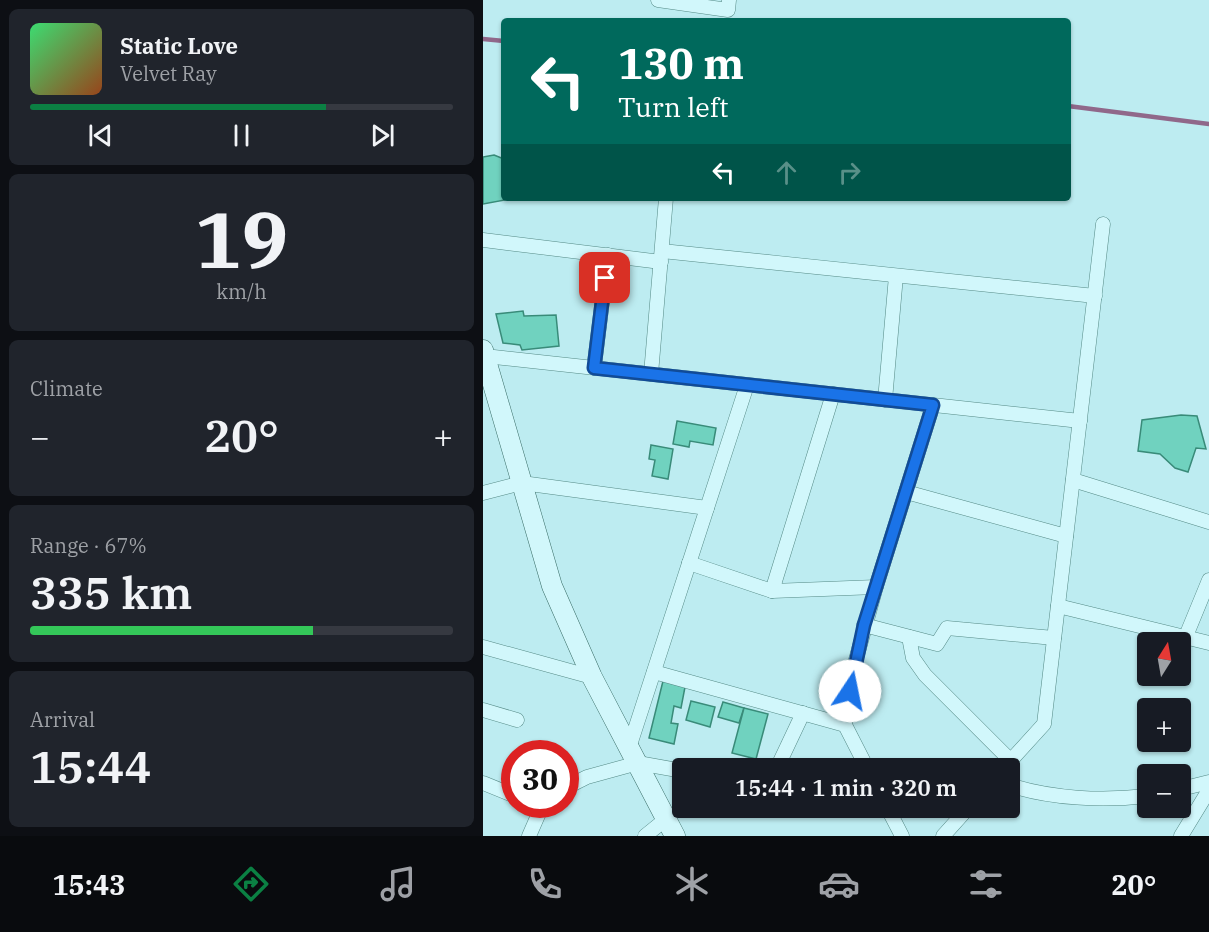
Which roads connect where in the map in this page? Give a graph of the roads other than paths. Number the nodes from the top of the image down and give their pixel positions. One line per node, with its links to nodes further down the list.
1 (658, 0): 2 (street)
2 (729, 0)
3 (666, 201): 7 (street)
4 (1103, 224): 9 (street)
5 (483, 240): 6 (street)
6 (608, 255): 7 (street); 11 (street)
7 (661, 256): 8 (street); 12 (street)
8 (896, 276): 9 (street); 15 (street)
9 (1095, 296): 17 (street)
10 (484, 353): 11 (street); 19 (main road)
11 (594, 368): 12 (street)
12 (651, 374): 13 (street)
13 (747, 385): 14 (street); 22 (street)
14 (833, 394): 15 (street); 28 (street)
15 (885, 400): 16 (street)
16 (933, 405): 17 (street); 20 (street)
17 (1080, 421): 18 (street)
18 (1073, 480): 23 (street); 24 (street)
19 (522, 483): 21 (street); 22 (street); 39 (main road)
20 (906, 492): 24 (street); 27 (street)
21 (483, 493)
22 (707, 508): 25 (street)
23 (1209, 522)
24 (1066, 536): 29 (street)
25 (689, 563): 28 (street); 38 (street)
26 (1209, 580): 32 (street)
27 (876, 587): 28 (street); 30 (street)
28 (772, 591)
29 (1058, 606): 31 (street); 34 (street)
30 (864, 625): 33 (street); 43 (street)
31 (1169, 632)
32 (1188, 632)
33 (909, 637): 34 (street); 47 (street)
34 (1054, 638): 48 (street)
35 (1191, 638): 36 (street)
36 (1209, 644)
37 (483, 647): 39 (street)
38 (654, 672): 41 (street); 44 (street)
39 (592, 676): 44 (main road)
40 (483, 710): 42 (street)
41 (803, 713): 43 (street); 45 (street)
42 (517, 720)
43 (845, 725): 46 (street)
44 (634, 756): 49 (street); 50 (street); 61 (main road)
45 (782, 758)
46 (862, 758)
47 (1002, 758)
48 (1013, 758)
49 (672, 768)
50 (579, 781)
51 (1209, 782): 53 (street)
52 (483, 783): 55 (street)
53 (1191, 786)
54 (1020, 788): 57 (street)
55 (501, 790)
56 (1209, 790): 66 (street)
57 (1137, 797)
58 (535, 818): 62 (street)
59 (893, 818): 64 (street)
60 (959, 818): 65 (street)
61 (670, 827): 63 (street)
62 (529, 836)
63 (645, 836)
64 (902, 836)
65 (943, 836)
66 (1181, 836)

